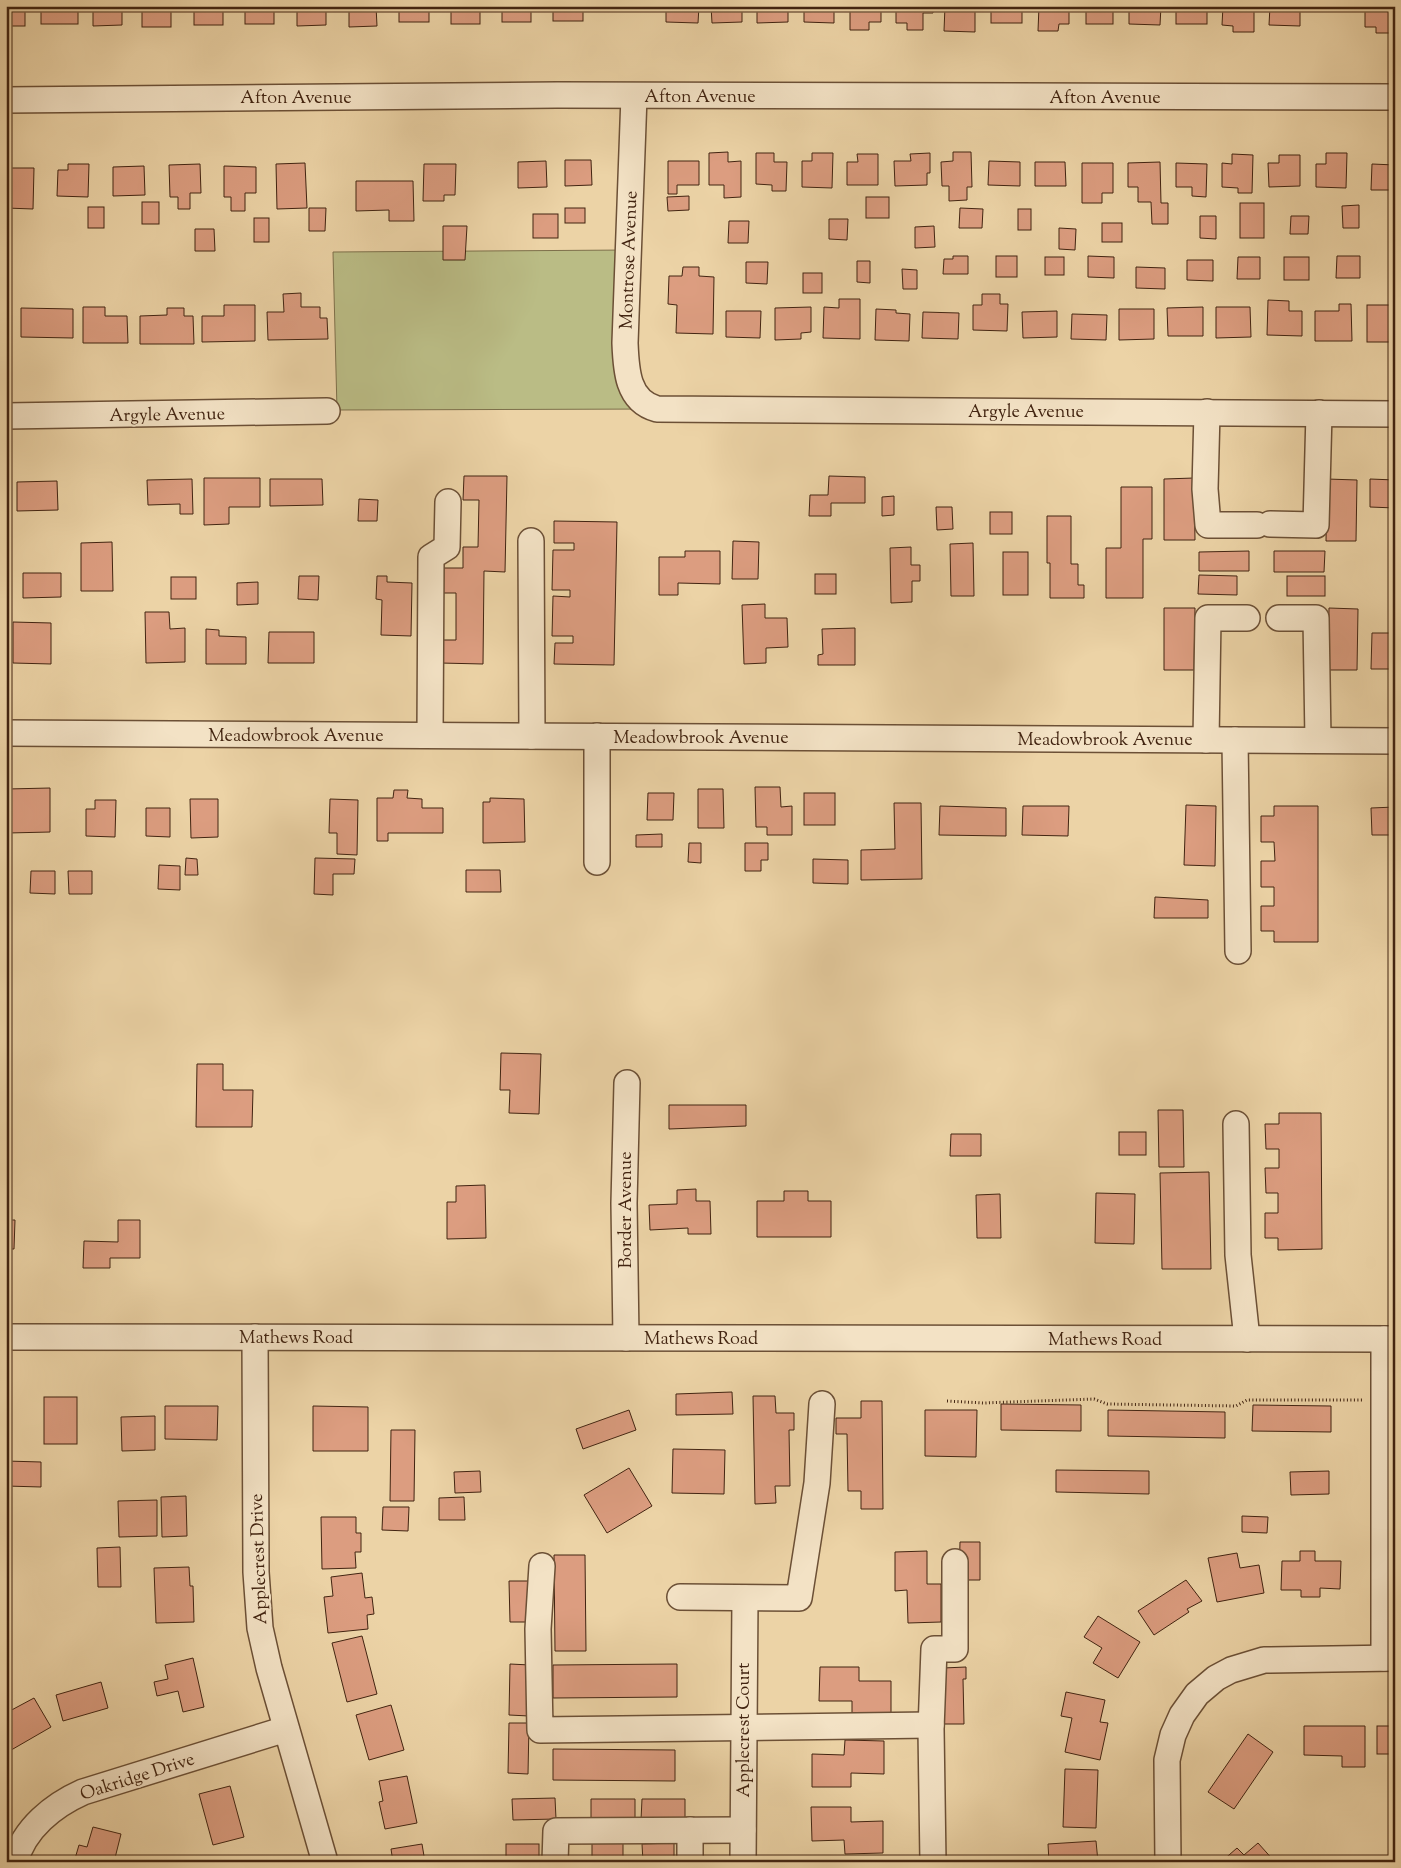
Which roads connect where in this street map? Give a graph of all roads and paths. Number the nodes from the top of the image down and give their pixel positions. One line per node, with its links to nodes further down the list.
1 (634, 96): 2 (street, Afton Avenue); 3 (street, Afton Avenue); 4 (street, Montrose Avenue)
2 (1395, 97)
3 (6, 100)
4 (657, 409): 6 (street, Argyle Avenue)
5 (327, 412): 9 (street, Argyle Avenue)
6 (1207, 412): 7 (street, Argyle Avenue); 7 (street)
7 (1319, 413): 8 (street, Argyle Avenue)
8 (1395, 414)
9 (6, 416)
10 (448, 502): 15 (street)
11 (531, 541): 16 (street)
12 (1247, 618): 18 (street)
13 (1279, 618): 20 (street)
14 (6, 733): 15 (street, Meadowbrook Avenue)
15 (430, 735): 16 (street, Meadowbrook Avenue)
16 (532, 736): 17 (street, Meadowbrook Avenue)
17 (597, 736): 18 (street, Meadowbrook Avenue); 22 (street)
18 (1206, 740): 19 (street, Meadowbrook Avenue)
19 (1235, 740): 20 (street, Meadowbrook Avenue); 23 (street)
20 (1318, 740): 21 (street, Meadowbrook Avenue)
21 (1395, 741)
22 (597, 862)
23 (1238, 951)
24 (627, 1083): 28 (street, Border Avenue)
25 (1236, 1124): 29 (street)
26 (6, 1336): 27 (street, Mathews Road)
27 (255, 1337): 28 (street, Mathews Road); 41 (street, Applecrest Drive)
28 (626, 1338): 29 (street, Mathews Road)
29 (1247, 1339): 30 (street, Mathews Road)
30 (1389, 1339): 31 (street)
31 (1384, 1400): 32 (path); 38 (street)
32 (947, 1402)
33 (822, 1404): 37 (street)
34 (955, 1562): 39 (street)
35 (542, 1566): 40 (street)
36 (680, 1597): 37 (street)
37 (744, 1598): 40 (street, Applecrest Court)
38 (1389, 1658): 50 (street)
39 (931, 1725): 40 (street); 49 (street)
40 (743, 1727): 43 (street, Applecrest Court)
41 (286, 1730): 44 (street, Oakridge Drive); 45 (street, Applecrest Drive)
42 (690, 1830): 43 (street); 46 (street); 47 (street)
43 (743, 1830): 48 (street, Applecrest Court)
44 (15, 1862)
45 (325, 1862)
46 (556, 1862)
47 (690, 1862)
48 (743, 1862)
49 (933, 1862)
50 (1168, 1862)

